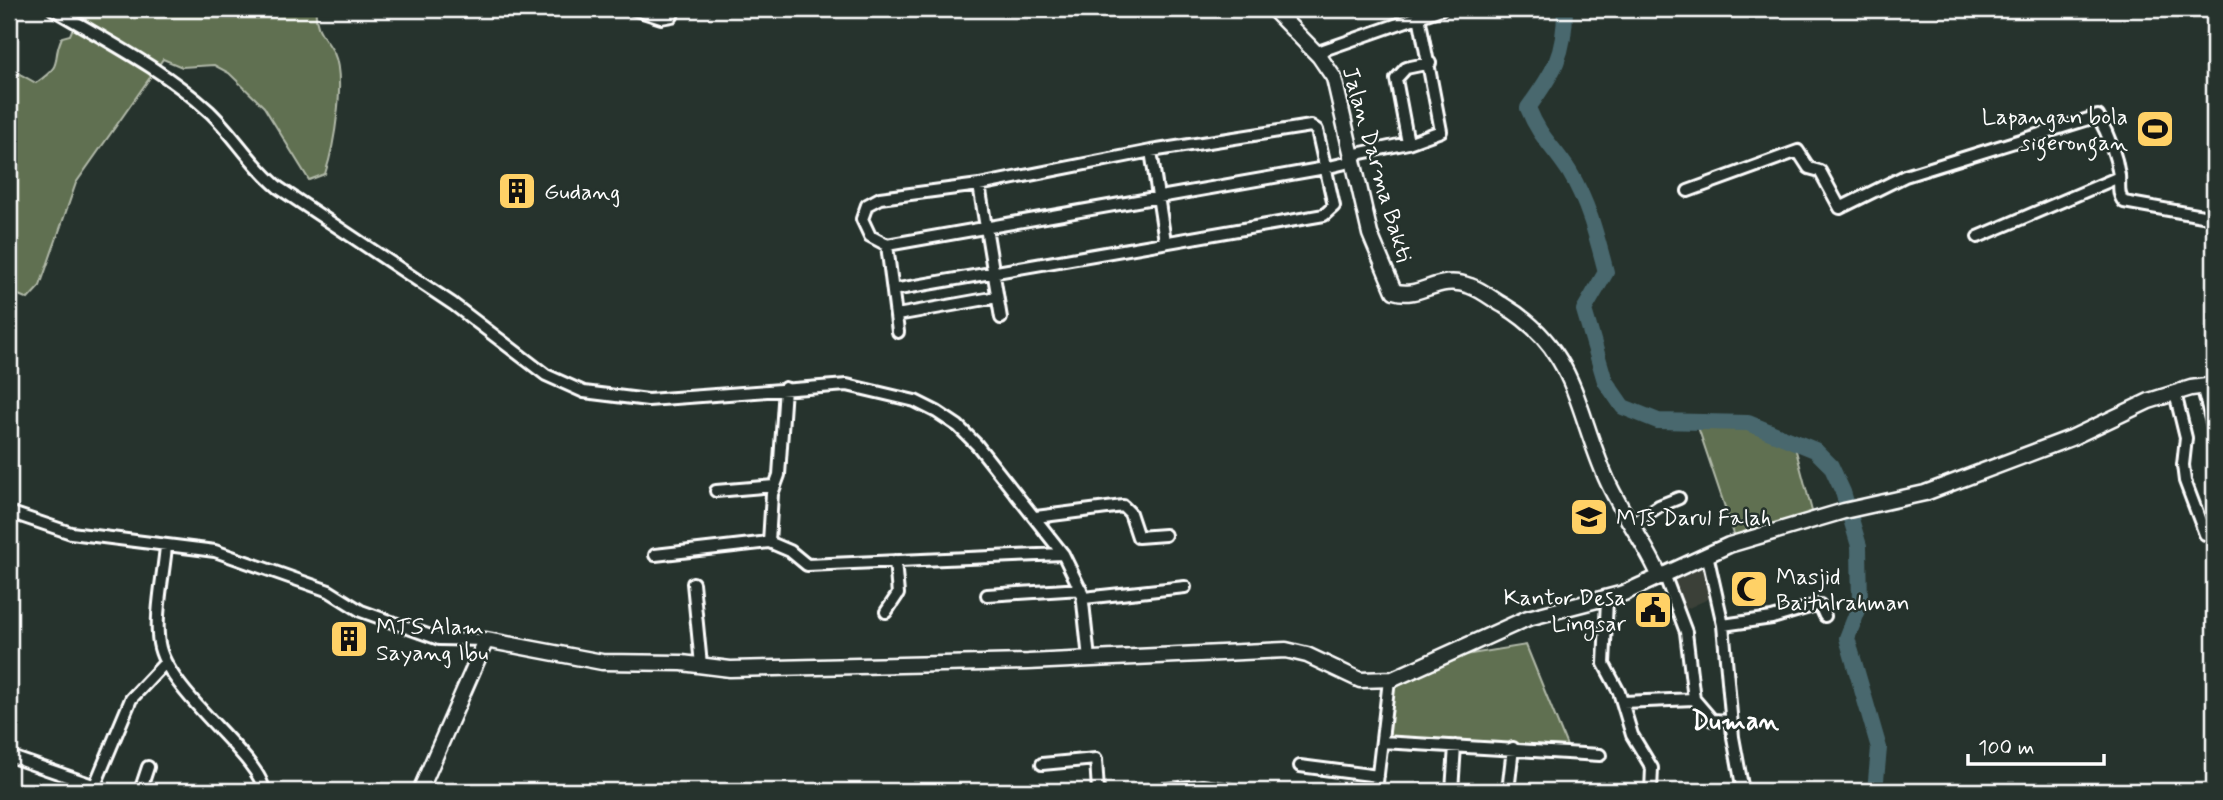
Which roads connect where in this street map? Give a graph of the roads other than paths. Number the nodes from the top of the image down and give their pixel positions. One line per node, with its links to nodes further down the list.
1 (53, 9): 29 (street)
2 (633, 9): 3 (street)
3 (674, 9)
4 (1273, 9): 7 (street, Jalan Darma Bakti)
5 (1441, 9): 6 (street)
6 (1419, 16): 7 (street); 8 (street)
7 (1315, 52): 11 (street, Jalan Darma Bakti)
8 (1430, 63): 9 (street); 9 (street)
9 (1408, 144): 11 (street)
10 (1151, 152): 12 (street); 14 (street); 16 (street)
11 (1353, 158): 12 (street); 37 (street, Jalan Darma Bakti)
12 (1325, 169): 16 (street); 20 (street)
13 (2119, 177): 15 (street); 17 (street); 19 (street)
14 (979, 185): 18 (street); 21 (street)
15 (1688, 191)
16 (1157, 198): 18 (street); 20 (street)
17 (2214, 218)
18 (986, 229): 21 (street); 22 (street)
19 (1978, 237)
20 (1165, 241): 22 (street)
21 (887, 245): 23 (street)
22 (993, 272): 23 (street); 24 (street)
23 (893, 290): 25 (street)
24 (997, 297): 25 (street); 26 (street)
25 (897, 316): 27 (street)
26 (1001, 318)
27 (898, 332)
28 (2208, 385): 30 (street); 31 (street)
29 (785, 388): 32 (street); 36 (street)
30 (2175, 393): 38 (street); 43 (street)
31 (2214, 430)
32 (774, 486): 33 (street); 40 (street)
33 (716, 491)
34 (1679, 498): 37 (street)
35 (9, 512): 41 (street)
36 (1036, 517): 39 (street); 42 (street)
37 (1632, 524): 46 (street, Jalan Darma Bakti)
38 (2205, 534)
39 (1165, 535)
40 (769, 542): 44 (street); 45 (street)
41 (166, 545): 55 (street); 57 (street)
42 (1063, 554): 45 (street); 49 (street)
43 (1707, 554): 46 (street); 54 (street)
44 (655, 555)
45 (895, 561): 52 (street)
46 (1662, 575): 51 (street); 60 (street, Jalan Darma Bakti)
47 (693, 583): 58 (street)
48 (1185, 587): 49 (street)
49 (1082, 593): 50 (street); 56 (street)
50 (987, 595)
51 (1607, 600): 59 (street); 61 (street)
52 (886, 612)
53 (1825, 615): 54 (street)
54 (1723, 625): 62 (street)
55 (484, 643): 58 (street); 76 (street)
56 (1089, 659): 58 (street); 59 (street)
57 (165, 663): 72 (street); 75 (street)
58 (701, 665)
59 (1389, 680): 63 (street)
60 (1694, 699): 61 (street); 62 (street)
61 (1623, 702): 83 (street)
62 (1731, 720): 84 (street)
63 (1382, 742): 64 (street); 71 (street)
64 (1455, 746): 65 (street); 81 (street)
65 (1513, 748): 66 (street); 82 (street)
66 (1600, 755)
67 (9, 756): 72 (street)
68 (1042, 764): 77 (street)
69 (1300, 766): 71 (street)
70 (148, 768): 74 (street)
71 (1378, 776): 80 (street)
72 (95, 785): 73 (street)
73 (110, 791)
74 (140, 791)
75 (264, 791)
76 (420, 791)
77 (1098, 791)
78 (1143, 791): 79 (street)
79 (1240, 791)
80 (1376, 791)
81 (1452, 791)
82 (1508, 791)
83 (1651, 791)
84 (1743, 791)

